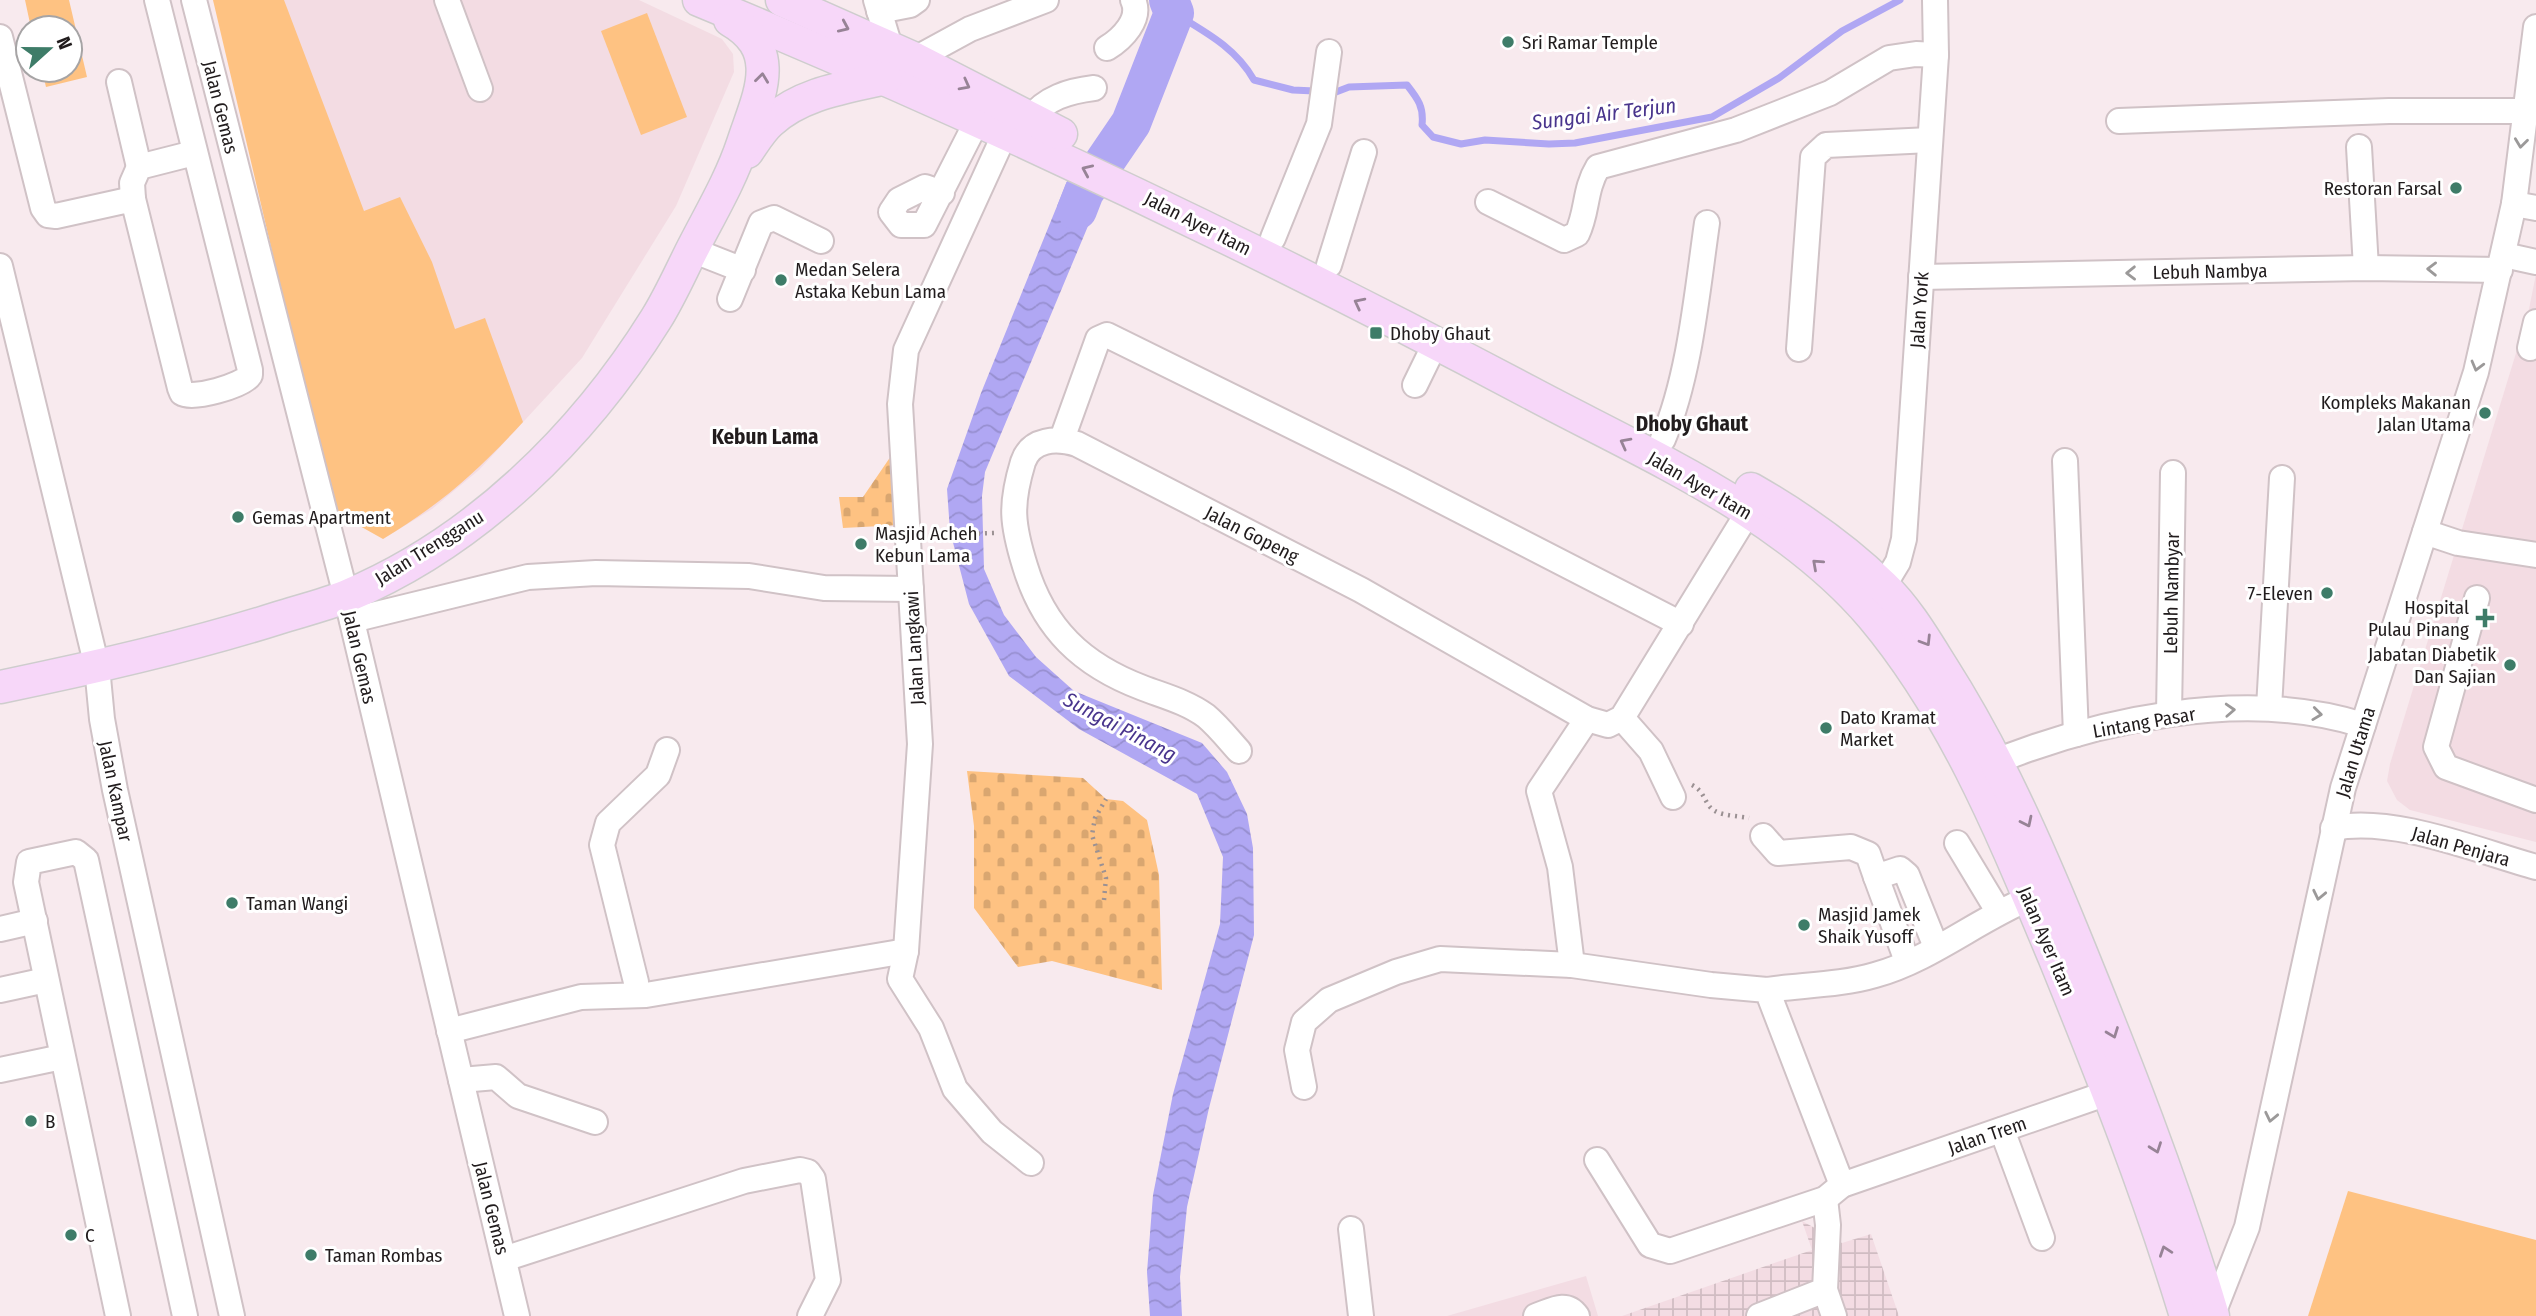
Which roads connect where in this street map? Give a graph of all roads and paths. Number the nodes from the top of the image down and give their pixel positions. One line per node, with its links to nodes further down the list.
1 (157, 0): 26 (street)
2 (194, 0): 64 (street, Jalan Gemas)
3 (447, 0): 19 (street)
4 (697, 0): 16 (main road, Jalan Ayer Itam); 28 (main road, Jalan Trengganu, one-way to 4)
5 (782, 0): 16 (main road, Jalan Ayer Itam, one-way to 16)
6 (917, 0): 9 (street)
7 (1046, 0): 16 (street)
8 (1133, 0): 13 (street)
9 (877, 5): 16 (street)
10 (1936, 12): 15 (street, Jalan York)
11 (2536, 27): 20 (street, Jalan Utama)
12 (0, 37): 31 (street)
13 (1107, 48)
14 (1329, 52): 35 (street)
15 (1936, 55): 23 (street, Jalan York); 32 (street)
16 (897, 61): 21 (main road, Jalan Ayer Itam); 28 (main road, Jalan Trengganu)
17 (119, 82): 27 (street)
18 (1094, 88): 21 (street)
19 (480, 89)
20 (2526, 111): 22 (street); 33 (street, Jalan Utama, one-way to 33)
21 (1007, 120): 29 (main road, Jalan Ayer Itam); 30 (street); 61 (street, Jalan Langkawi)
22 (2119, 121)
23 (1930, 140): 44 (street, Jalan York); 49 (street)
24 (2359, 147): 42 (street)
25 (1364, 152): 40 (street)
26 (194, 153): 27 (street); 31 (street)
27 (139, 167): 31 (street)
28 (735, 167): 37 (main road, Jalan Trengganu)
29 (1133, 179): 35 (main road, Jalan Ayer Itam); 47 (main road, Jalan Ayer Itam, one-way to 29)
30 (942, 193)
31 (133, 199)
32 (1488, 202)
33 (2525, 206): 39 (street, Jalan Utama)
34 (1707, 223): 52 (street)
35 (1273, 239): 40 (main road, Jalan Ayer Itam)
36 (821, 241): 43 (street)
37 (692, 250): 43 (street); 64 (main road, Jalan Trengganu)
38 (2536, 262): 39 (street, Lebuh Nambya)
39 (2502, 263): 42 (street, Lebuh Nambya, one-way to 42); 57 (street, Jalan Utama, one-way to 57)
40 (1329, 265): 52 (main road, Jalan Ayer Itam)
41 (0, 266): 66 (street, Jalan Kampar)
42 (2366, 268): 44 (street, Lebuh Nambya, one-way to 44)
43 (743, 270): 45 (street)
44 (1921, 277): 63 (street, Jalan York)
45 (730, 299)
46 (2536, 321): 48 (street)
47 (1436, 342): 50 (street); 56 (main road, Jalan Ayer Itam, one-way to 47)
48 (2530, 348)
49 (1799, 349)
50 (1415, 385)
51 (1062, 439): 65 (street); 71 (street, Jalan Gopeng); 75 (street)
52 (1663, 439): 63 (main road, Jalan Ayer Itam)
53 (2065, 461): 73 (street)
54 (2173, 473): 69 (street, Lebuh Nambyar)
55 (2281, 478): 68 (street)
56 (1749, 511): 63 (main road, Jalan Ayer Itam, one-way to 56); 65 (street)
57 (2425, 532): 60 (street); 72 (street, Jalan Utama)
58 (992, 533): 59 (path)
59 (938, 535)
60 (2536, 555)
61 (911, 589): 64 (street); 93 (street, Jalan Langkawi)
62 (2477, 598): 80 (street)
63 (1876, 599): 76 (main road, Jalan Ayer Itam)
64 (349, 608): 66 (main road, Jalan Trengganu); 100 (street, Jalan Gemas)
65 (1681, 624): 70 (street)
66 (97, 667): 67 (main road, Jalan Trengganu); 117 (street, Jalan Kampar)
67 (0, 687)
68 (2269, 708): 69 (street, Lintang Pasar, one-way to 68); 72 (street, Lintang Pasar, one-way to 72)
69 (2169, 714): 73 (street, Lintang Pasar)
70 (1622, 718): 71 (street, Jalan Gopeng); 77 (street)
71 (1587, 719): 95 (street)
72 (2363, 725): 78 (street, Jalan Utama)
73 (2076, 734): 76 (street, Lintang Pasar)
74 (667, 750): 99 (street)
75 (1239, 751)
76 (1985, 766): 87 (main road, Jalan Ayer Itam); 105 (main road, Jalan Ayer Itam, one-way to 105)
77 (1670, 788): 83 (path)
78 (2343, 788): 81 (street, Jalan Penjara); 82 (street, Jalan Utama)
79 (1106, 799): 88 (path)
80 (2536, 800)
81 (2386, 825): 82 (street, Jalan Penjara); 85 (street, Jalan Penjara)
82 (2333, 828): 126 (street, Jalan Utama, one-way to 126)
83 (1763, 836): 86 (street)
84 (1957, 843): 89 (street)
85 (2536, 867)
86 (1876, 877): 92 (street); 94 (street)
87 (2030, 898): 89 (street); 105 (main road, Jalan Ayer Itam)
88 (1104, 900)
89 (1998, 911): 92 (street)
90 (34, 921): 91 (street); 96 (street); 116 (street)
91 (0, 929)
92 (1936, 947): 94 (street)
93 (906, 951): 99 (street); 109 (street, Jalan Langkawi)
94 (1907, 961): 98 (street)
95 (1572, 965): 98 (street); 104 (street)
96 (46, 980): 97 (street); 101 (street)
97 (0, 990)
98 (1767, 990): 110 (street)
99 (636, 995): 100 (street)
100 (449, 1031): 103 (street, Jalan Gemas)
101 (62, 1057): 102 (street); 115 (street)
102 (0, 1070)
103 (461, 1080): 106 (street); 113 (street, Jalan Gemas)
104 (1304, 1087)
105 (2121, 1088): 107 (street, Jalan Trem); 125 (main road, Jalan Ayer Itam, one-way to 105); 126 (main road, Jalan Ayer Itam, one-way to 126)
106 (594, 1122)
107 (2002, 1130): 110 (street, Jalan Trem); 112 (street)
108 (1597, 1160): 110 (street, Jalan Trem)
109 (1031, 1163)
110 (1833, 1192): 114 (street)
111 (1351, 1229): 120 (street)
112 (2042, 1238)
113 (505, 1259): 118 (street, Jalan Gemas); 119 (street)
114 (1825, 1290): 123 (street); 124 (street)
115 (117, 1316)
116 (185, 1316)
117 (232, 1316)
118 (517, 1316)
119 (810, 1316)
120 (1361, 1316)
121 (1536, 1316): 122 (street)
122 (1577, 1316)
123 (1759, 1316)
124 (1834, 1316)
125 (2186, 1316)
126 (2213, 1316)

